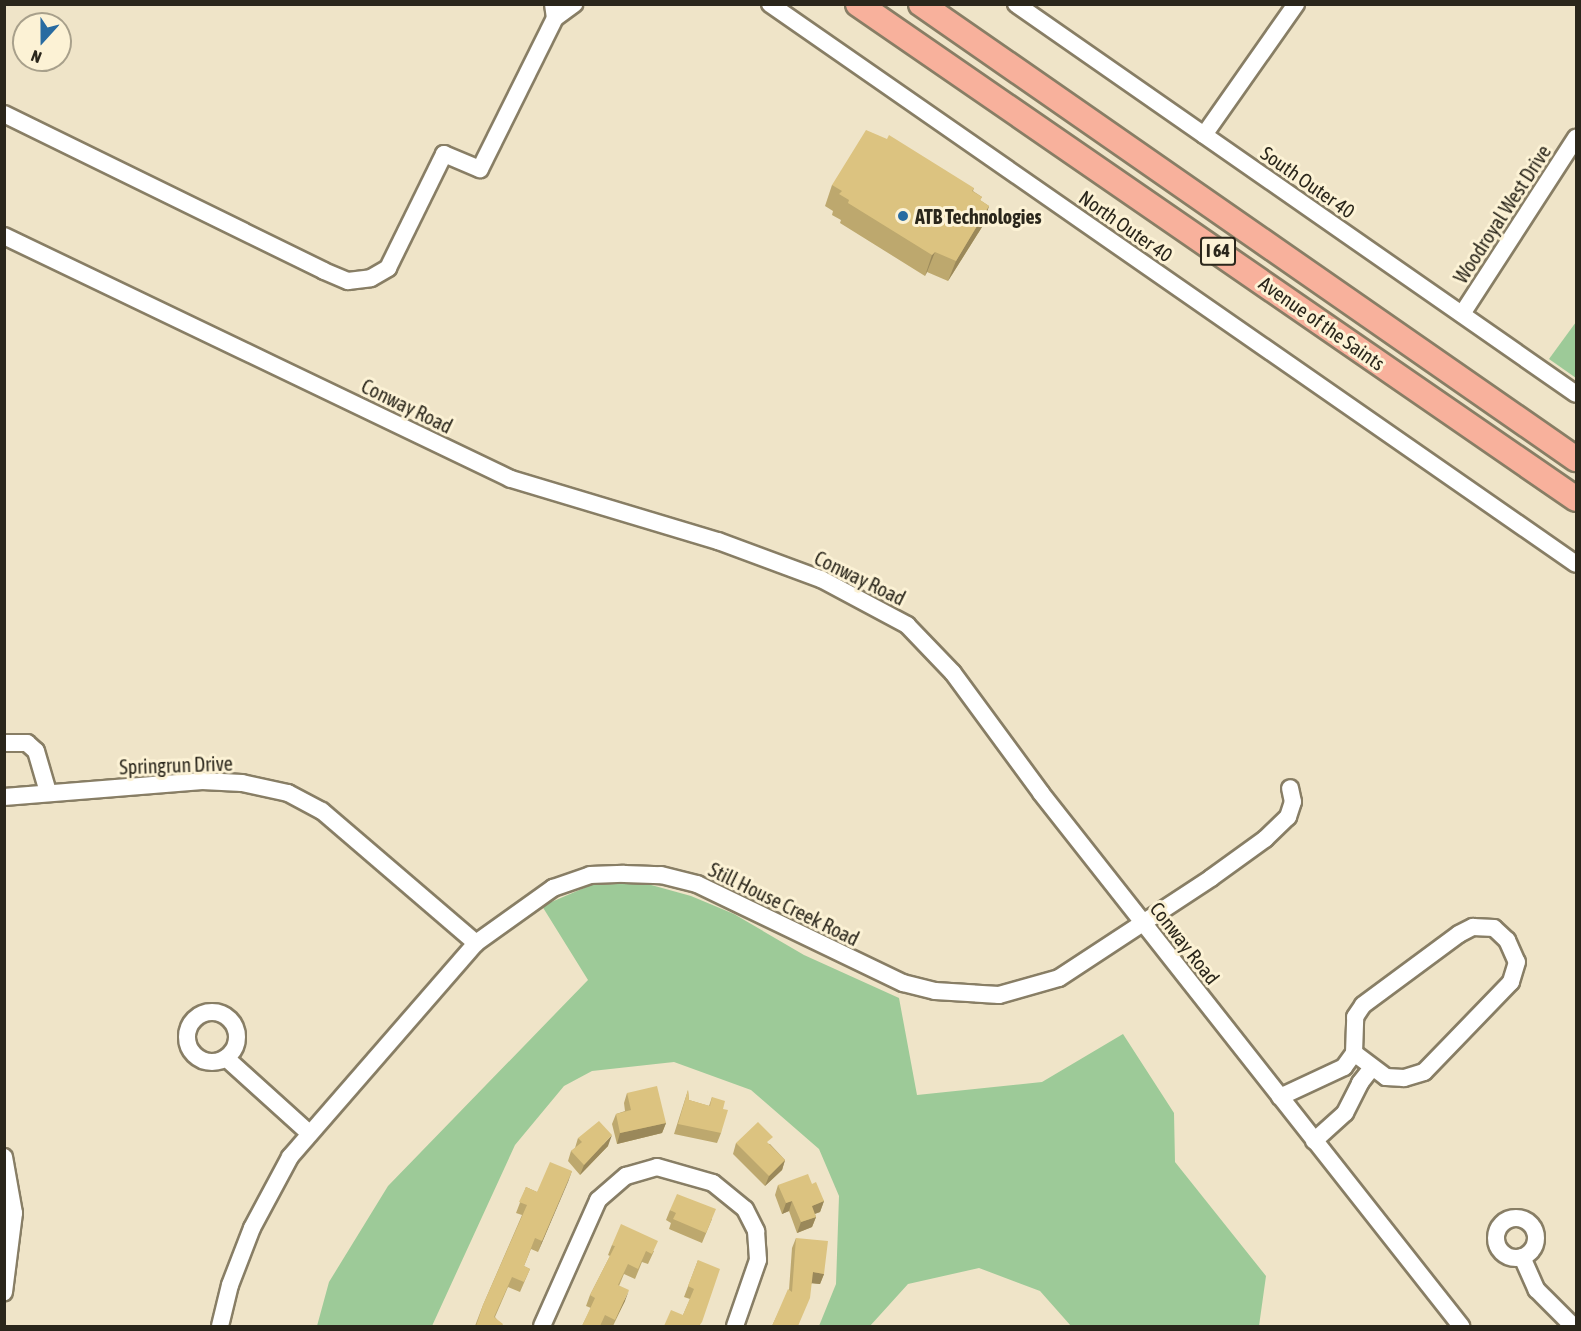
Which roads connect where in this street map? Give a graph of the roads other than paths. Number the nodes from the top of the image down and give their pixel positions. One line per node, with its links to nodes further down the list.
1 (574, 4): 7 (street)
2 (770, 4): 16 (street, North Outer 40)
3 (858, 4): 15 (highway, Avenue of the Saints / I 64)
4 (921, 4): 14 (highway, Avenue of the Saints / I 64)
5 (1016, 4): 9 (street, South Outer 40)
6 (1296, 4): 9 (street)
7 (554, 11): 8 (street)
8 (4, 114)
9 (1204, 135): 12 (street, South Outer 40)
10 (1576, 138): 12 (street, Woodroyal West Drive)
11 (4, 236): 21 (street, Conway Road)
12 (1462, 314): 13 (street, South Outer 40)
13 (1576, 394)
14 (1576, 459)
15 (1576, 499)
16 (1576, 564)
17 (4, 744): 19 (street)
18 (1290, 788): 21 (street, Still House Creek Road)
19 (48, 792): 20 (street, Springrun Drive); 22 (street, Springrun Drive)
20 (4, 797)
21 (1142, 922): 22 (street, Still House Creek Road); 27 (street, Conway Road)
22 (476, 943): 29 (street, Still House Creek Road)
23 (1354, 1053): 25 (street); 25 (street); 26 (street)
24 (226, 1059): 29 (street)
25 (1371, 1069): 28 (street)
26 (1330, 1075): 27 (street); 28 (street)
27 (1280, 1097): 30 (street, Conway Road)
28 (1352, 1097): 30 (street)
29 (310, 1134): 34 (street, Still House Creek Road)
30 (1314, 1141): 37 (street, Conway Road)
31 (4, 1157): 33 (street)
32 (1522, 1257): 38 (street)
33 (4, 1292)
34 (220, 1326)
35 (542, 1326): 36 (street)
36 (735, 1326)
37 (1461, 1326)
38 (1573, 1326)

